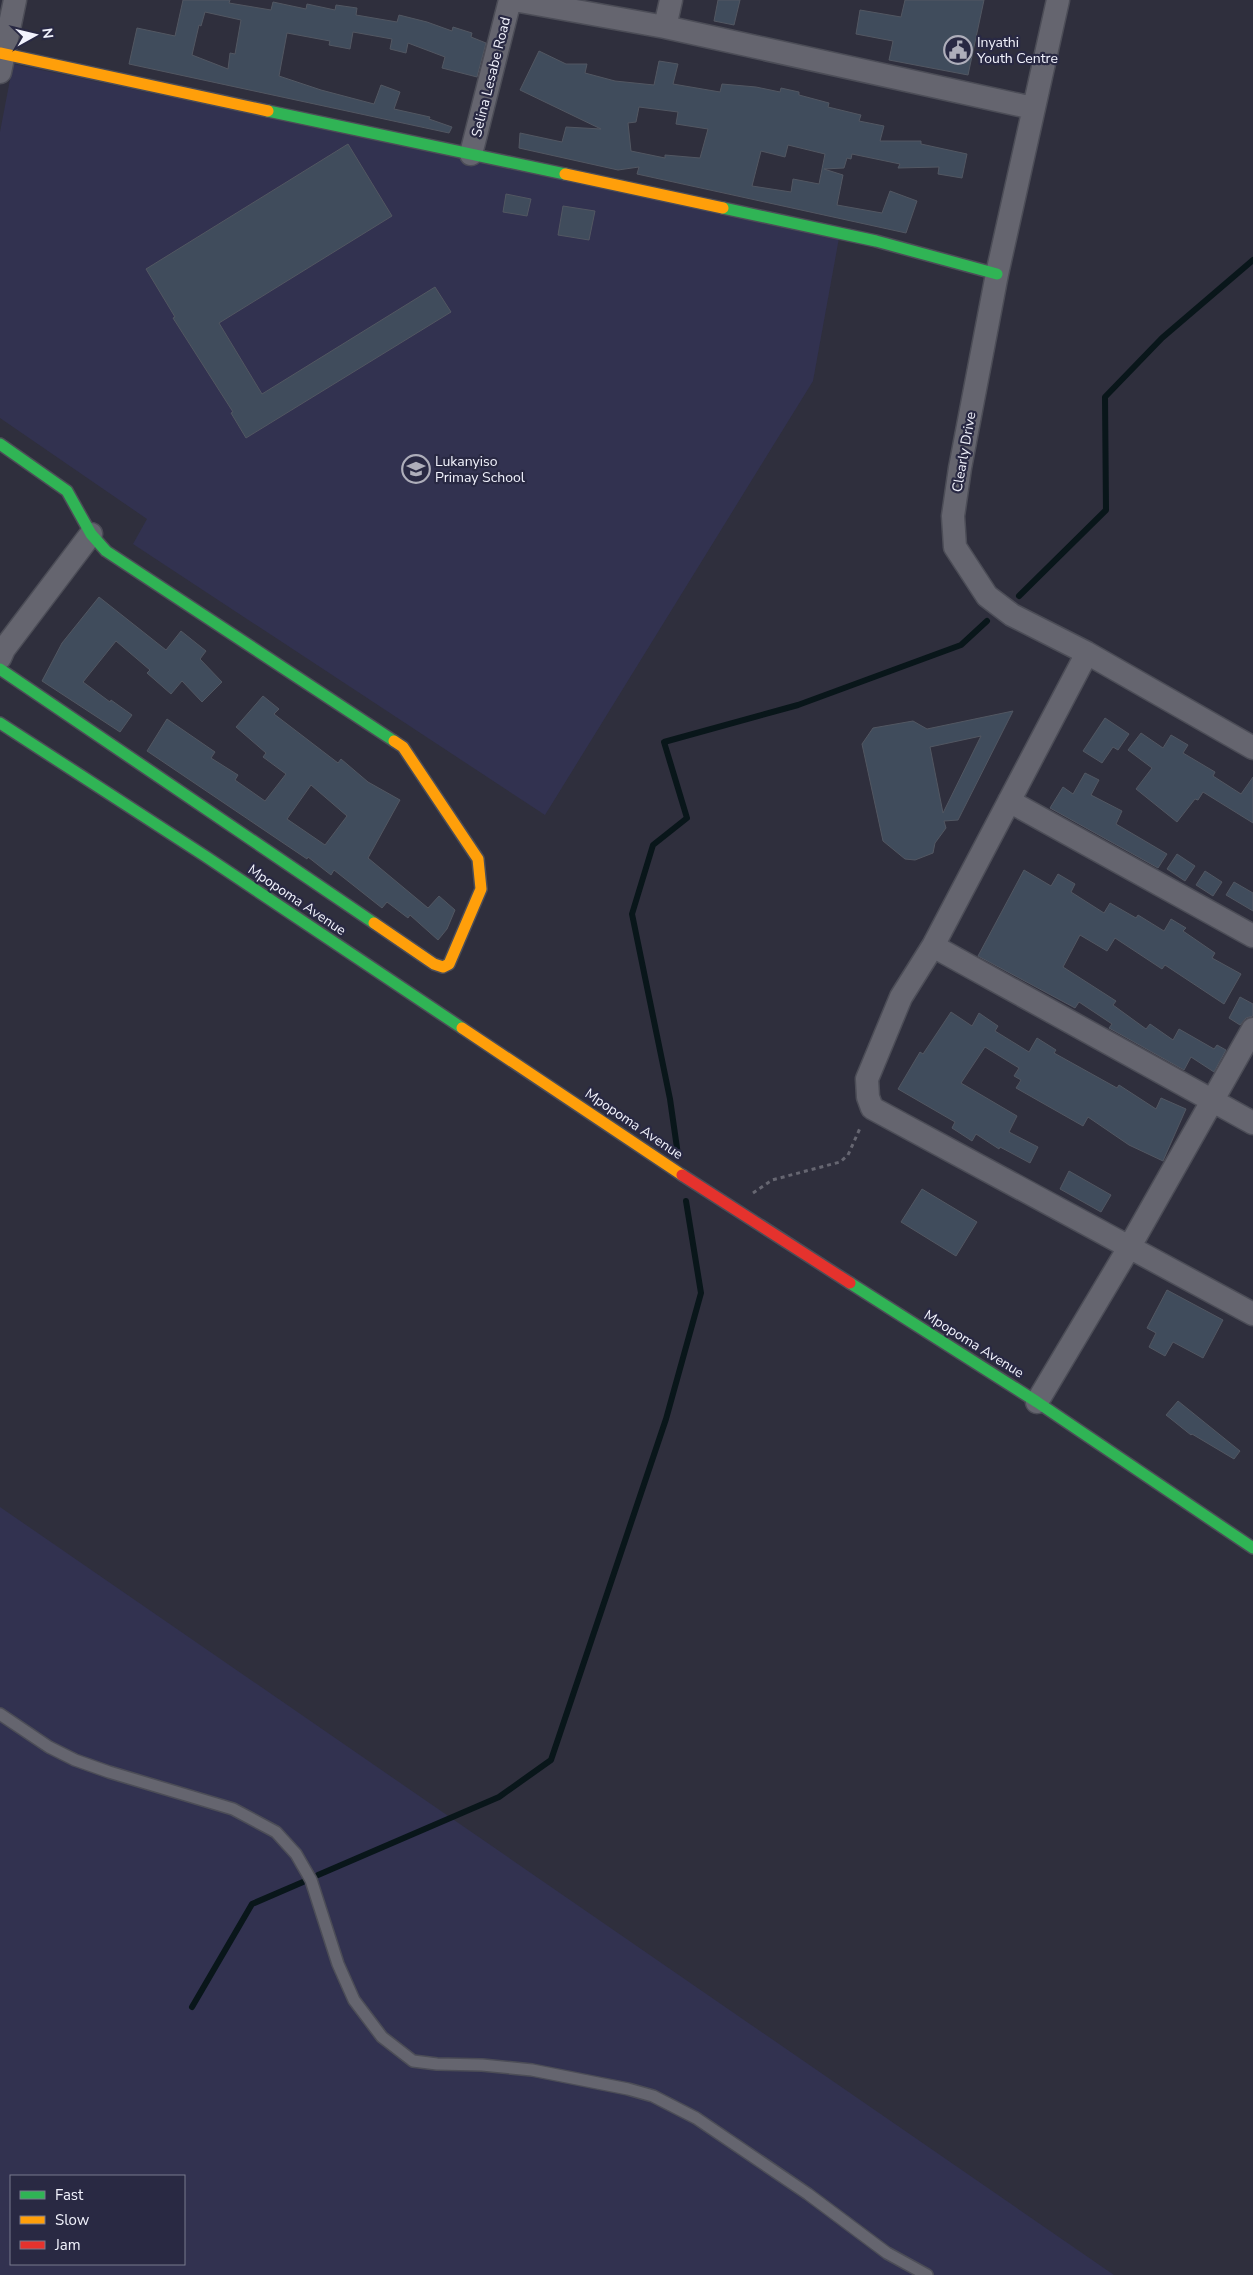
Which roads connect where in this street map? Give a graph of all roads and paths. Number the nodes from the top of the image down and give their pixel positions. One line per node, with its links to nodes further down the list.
1 (15, 0): 6 (street)
2 (512, 0): 5 (street); 8 (street, Selina Lesabe Road)
3 (671, 0): 5 (street)
4 (1058, 0): 7 (street, Clearly Drive)
5 (665, 27): 7 (street)
6 (1, 60): 8 (street)
7 (1033, 108): 9 (street, Clearly Drive)
8 (471, 154): 9 (street)
9 (997, 274): 12 (street, Clearly Drive)
10 (0, 444): 11 (street)
11 (91, 534): 13 (street); 14 (street)
12 (1087, 653): 16 (street, Clearly Drive); 17 (street)
13 (0, 658)
14 (0, 669)
15 (0, 724): 24 (street, Mpopoma Avenue)
16 (1253, 748)
17 (1009, 801): 18 (street); 19 (street)
18 (1253, 936)
19 (933, 946): 21 (street); 22 (street)
20 (1253, 1029): 21 (street)
21 (1211, 1099): 23 (street); 25 (street)
22 (872, 1108): 24 (path); 25 (street)
23 (1253, 1123)
24 (734, 1208): 27 (street, Mpopoma Avenue)
25 (1130, 1246): 26 (street); 27 (street)
26 (1253, 1314)
27 (1037, 1402): 28 (street, Mpopoma Avenue)
28 (1253, 1548)
29 (0, 1714): 30 (lane)
30 (928, 2275)

